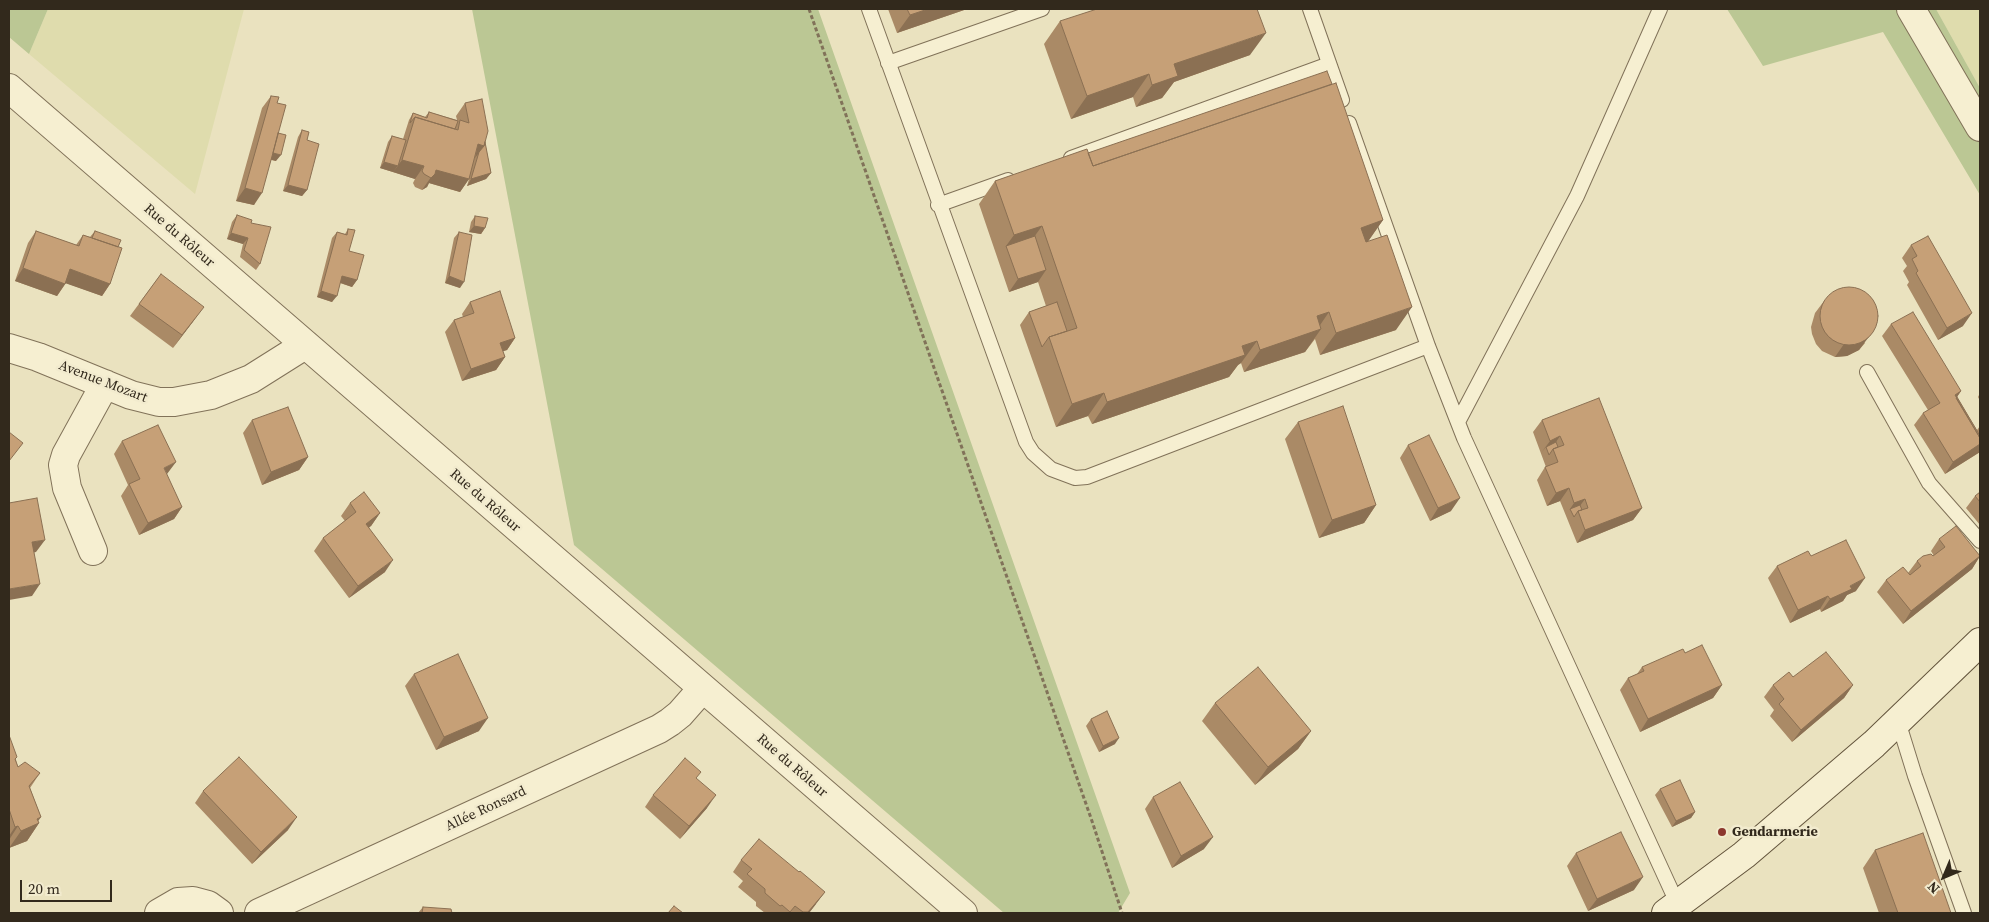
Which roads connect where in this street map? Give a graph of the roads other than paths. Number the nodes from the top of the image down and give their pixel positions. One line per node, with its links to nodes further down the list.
1 (868, 9): 6 (lane)
2 (1042, 9): 6 (lane)
3 (1310, 9): 7 (lane)
4 (1660, 9): 18 (lane)
5 (1911, 9): 9 (street)
6 (888, 63): 12 (lane)
7 (1329, 64): 10 (lane); 14 (lane)
8 (9, 88): 13 (street, Rue du Rôleur)
9 (1980, 127)
10 (1059, 162)
11 (1022, 175): 12 (lane)
12 (938, 205): 14 (lane)
13 (305, 345): 17 (street, Avenue Mozart); 22 (street, Rue du Rôleur)
14 (1428, 346): 18 (lane)
15 (9, 348): 17 (street, Avenue Mozart)
16 (1867, 372): 19 (lane)
17 (105, 384): 20 (street)
18 (1458, 422): 24 (lane)
19 (1980, 541)
20 (93, 551)
21 (1980, 642): 23 (street)
22 (702, 689): 27 (street, Allée Ronsard); 28 (street, Rue du Rôleur)
23 (1898, 721): 24 (street); 29 (lane)
24 (1672, 909)
25 (159, 913): 26 (street)
26 (220, 913)
27 (259, 913)
28 (963, 913)
29 (1964, 913)

